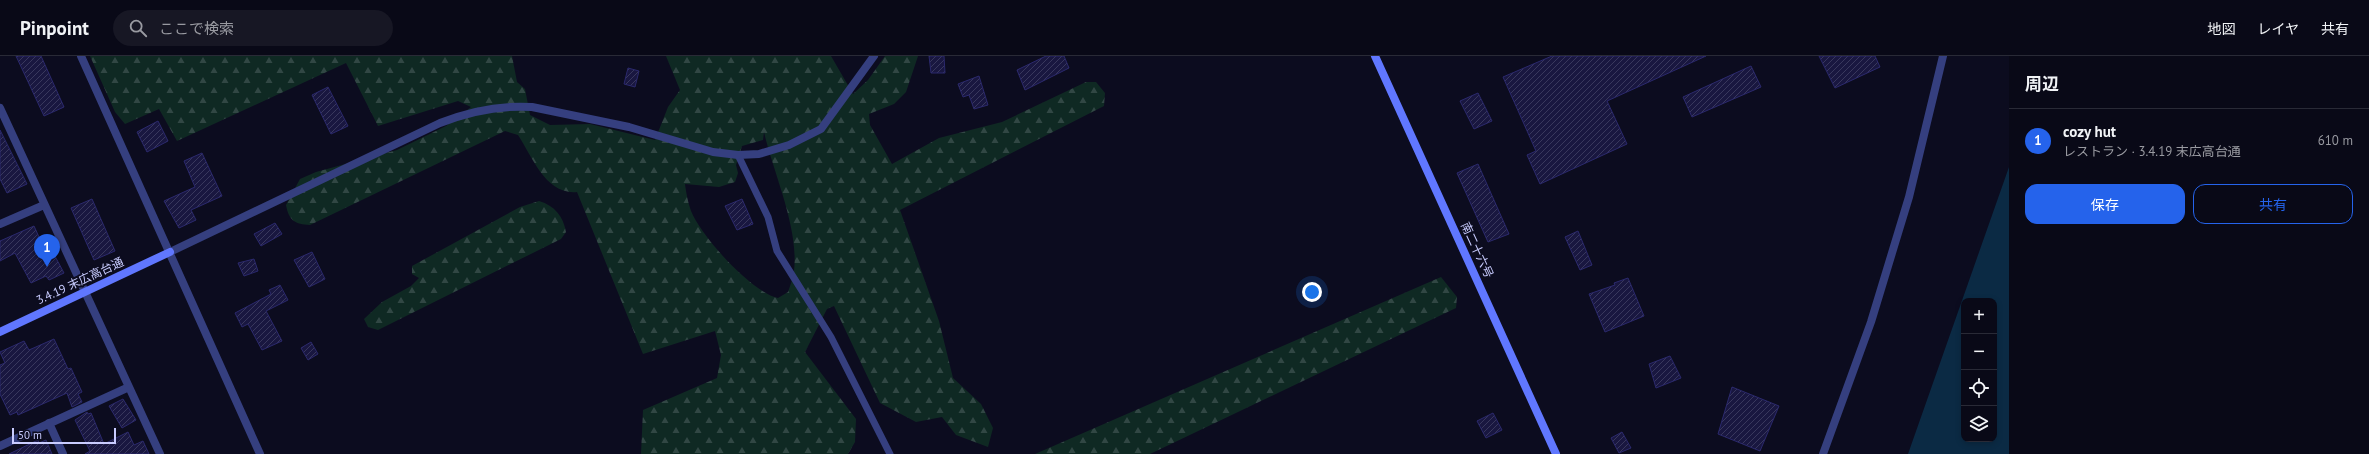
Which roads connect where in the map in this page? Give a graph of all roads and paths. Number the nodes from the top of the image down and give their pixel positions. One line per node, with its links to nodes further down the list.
1 (81, 56): 9 (street)
2 (874, 56): 6 (street)
3 (1375, 56): 19 (street, 南二十六号)
4 (1943, 56): 20 (street)
5 (0, 108): 7 (street)
6 (738, 155): 9 (street); 18 (lane)
7 (44, 205): 8 (street); 10 (street)
8 (0, 224)
9 (170, 252): 10 (street, 3.4.19 末広高台通); 17 (street)
10 (85, 293): 11 (street, 3.4.19 末広高台通); 12 (street)
11 (0, 332)
12 (129, 387): 13 (street); 16 (street)
13 (49, 423): 14 (street); 15 (street)
14 (0, 446)
15 (63, 454)
16 (160, 454)
17 (260, 454)
18 (890, 454)
19 (1556, 454)
20 (1823, 454)

